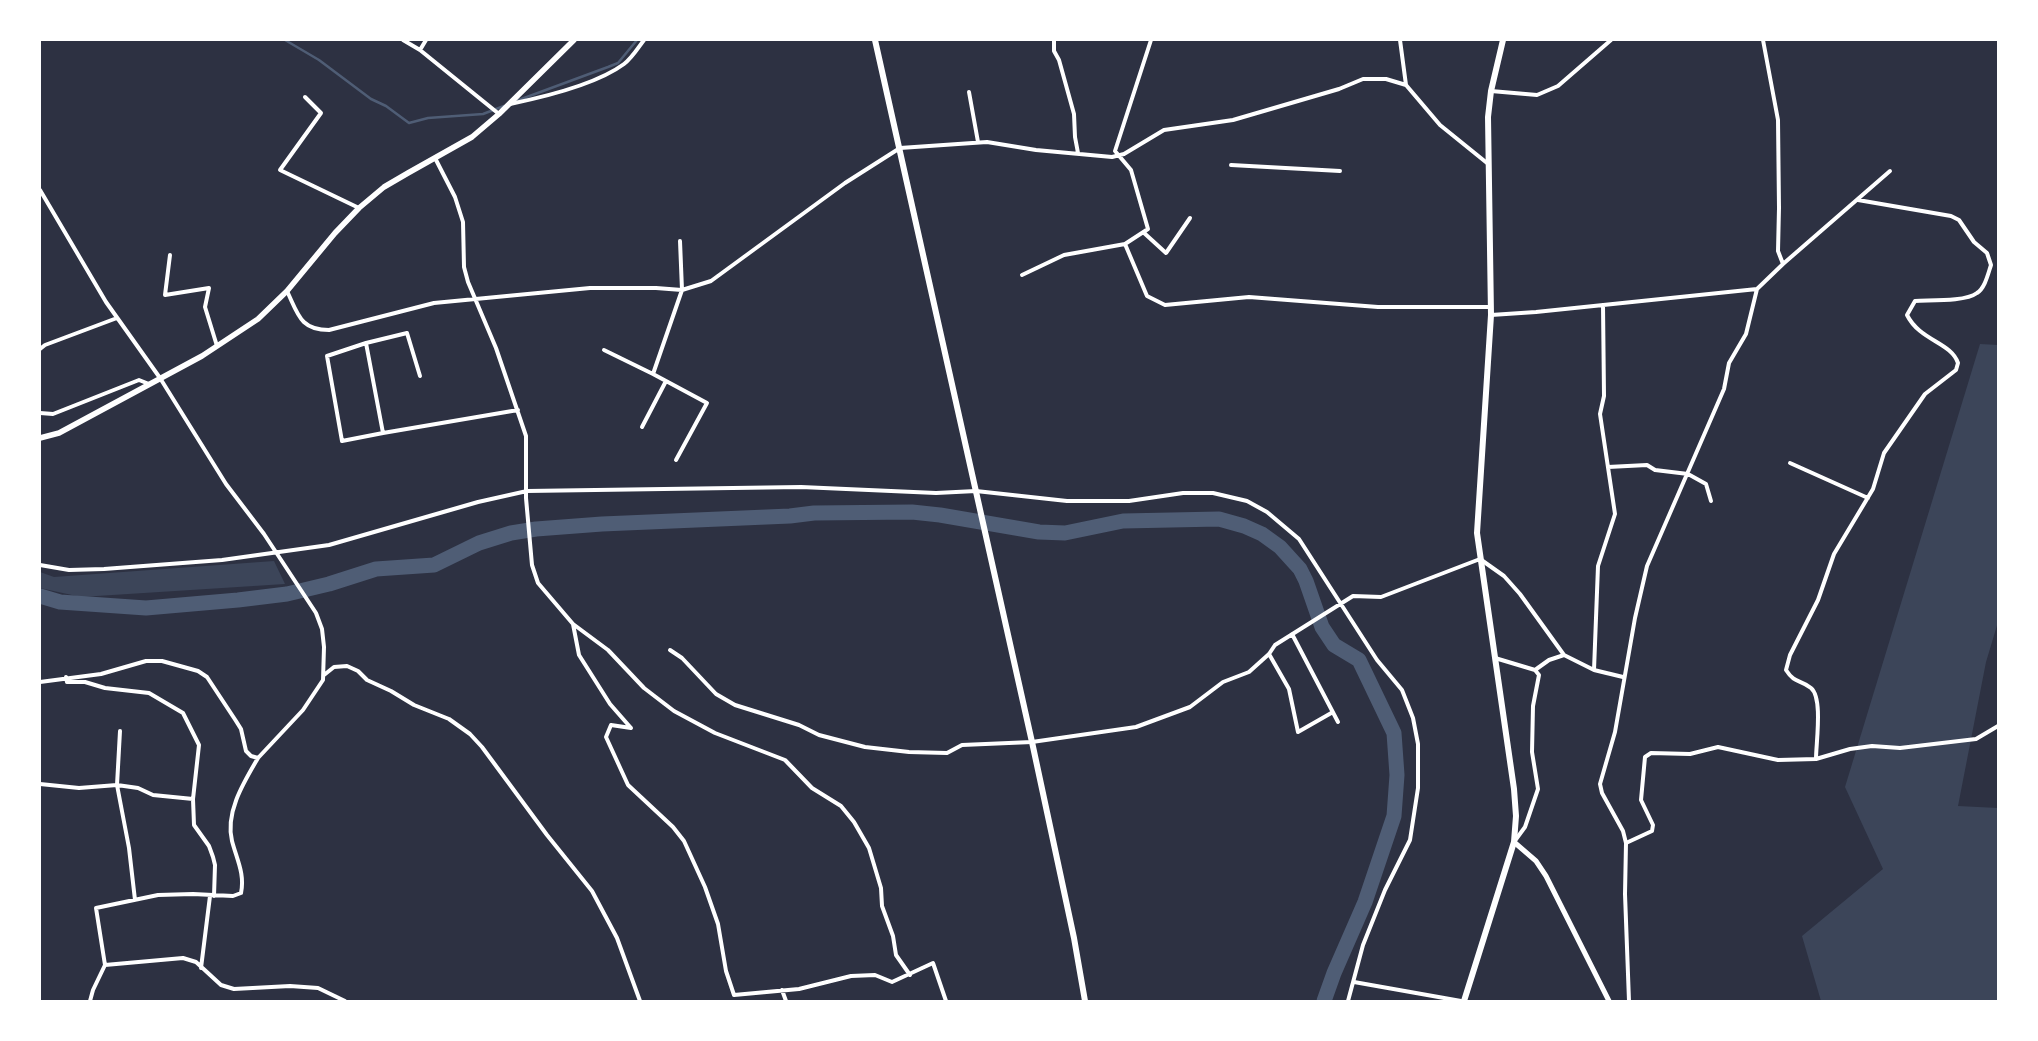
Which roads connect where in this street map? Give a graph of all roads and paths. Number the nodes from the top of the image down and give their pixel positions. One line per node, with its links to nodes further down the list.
1 (404, 40): 12 (street)
2 (426, 40): 12 (street)
3 (574, 40): 17 (main road)
4 (644, 40): 17 (street)
5 (875, 40): 20 (main road)
6 (1054, 40): 21 (street)
7 (1151, 40): 22 (street)
8 (1400, 40): 13 (street)
9 (1503, 40): 14 (main road)
10 (1611, 40): 14 (street)
11 (1763, 40): 36 (street)
12 (420, 50): 18 (street)
13 (1406, 85): 22 (street); 24 (street)
14 (1491, 91): 24 (main road)
15 (969, 92): 19 (street)
16 (305, 97): 30 (street)
17 (510, 104): 18 (main road)
18 (499, 114): 23 (main road)
19 (978, 142): 20 (street); 21 (street)
20 (900, 148): 39 (street); 65 (main road)
21 (1078, 154): 22 (street)
22 (1119, 155): 32 (street)
23 (435, 158): 30 (main road); 41 (street)
24 (1487, 163): 43 (main road)
25 (1231, 165): 26 (street)
26 (1340, 171)
27 (1890, 171): 29 (street)
28 (40, 190): 45 (street)
29 (1858, 200): 36 (street); 66 (street)
30 (359, 208): 40 (main road)
31 (1190, 218): 32 (street)
32 (1143, 232): 34 (street)
33 (680, 241): 39 (street)
34 (1124, 244): 37 (street); 43 (street)
35 (170, 255): 47 (street)
36 (1783, 264): 38 (street)
37 (1022, 275)
38 (1757, 289): 42 (street); 63 (street)
39 (682, 290): 41 (street); 50 (street)
40 (286, 291): 41 (street); 47 (main road)
41 (475, 298): 55 (street)
42 (1603, 305): 44 (street); 62 (street)
43 (1491, 307): 44 (main road)
44 (1491, 315): 69 (main road)
45 (117, 318): 48 (street); 52 (street)
46 (366, 343): 51 (street); 58 (street); 58 (street)
47 (218, 346): 52 (main road)
48 (40, 349)
49 (604, 350): 50 (street)
50 (653, 374): 53 (street)
51 (420, 376)
52 (160, 378): 54 (main road); 68 (street)
53 (666, 381): 57 (street); 60 (street)
54 (150, 384): 56 (street); 59 (main road)
55 (518, 410): 58 (street); 64 (street)
56 (40, 413)
57 (642, 427)
58 (383, 433)
59 (40, 439)
60 (676, 460)
61 (1790, 463): 66 (street)
62 (1608, 467): 63 (street); 79 (street)
63 (1688, 474): 67 (street); 82 (street)
64 (527, 491): 65 (street); 68 (street); 72 (street)
65 (976, 493): 71 (street); 88 (main road)
66 (1868, 498): 90 (street)
67 (1711, 502)
68 (276, 552): 70 (street); 80 (street)
69 (1480, 559): 71 (street); 76 (street); 77 (main road)
70 (40, 566)
71 (1342, 602): 73 (street); 101 (street)
72 (573, 624): 100 (street); 102 (street)
73 (1294, 633): 75 (street); 84 (street)
74 (670, 650): 88 (street)
75 (1269, 654): 84 (street); 88 (street)
76 (1564, 655): 78 (street); 79 (street)
77 (1495, 658): 78 (street); 94 (main road)
78 (1535, 670): 94 (street)
79 (1594, 670): 82 (street)
80 (324, 675): 89 (street); 105 (street)
81 (66, 677): 83 (street); 89 (street); 93 (street)
82 (1623, 677): 95 (street)
83 (40, 682)
84 (1333, 712): 85 (street)
85 (1338, 722)
86 (1998, 726): 90 (street)
87 (120, 731): 92 (street)
88 (1032, 742): 108 (main road)
89 (258, 758): 96 (street)
90 (1816, 760): 95 (street)
91 (40, 784): 92 (street)
92 (116, 785): 93 (street); 97 (street)
93 (193, 799): 96 (street)
94 (1514, 842): 110 (main road); 111 (street)
95 (1626, 843): 112 (street)
96 (212, 896): 97 (street); 99 (street)
97 (136, 900): 98 (street)
98 (105, 964): 99 (street); 103 (street)
99 (201, 968): 104 (street)
100 (910, 975): 102 (street); 107 (street)
101 (1354, 982): 109 (street); 110 (street)
102 (782, 990): 106 (street)
103 (90, 1001)
104 (345, 1001)
105 (640, 1001)
106 (786, 1001)
107 (946, 1001)
108 (1085, 1001)
109 (1348, 1001)
110 (1463, 1001)
111 (1609, 1001)
112 (1629, 1001)

